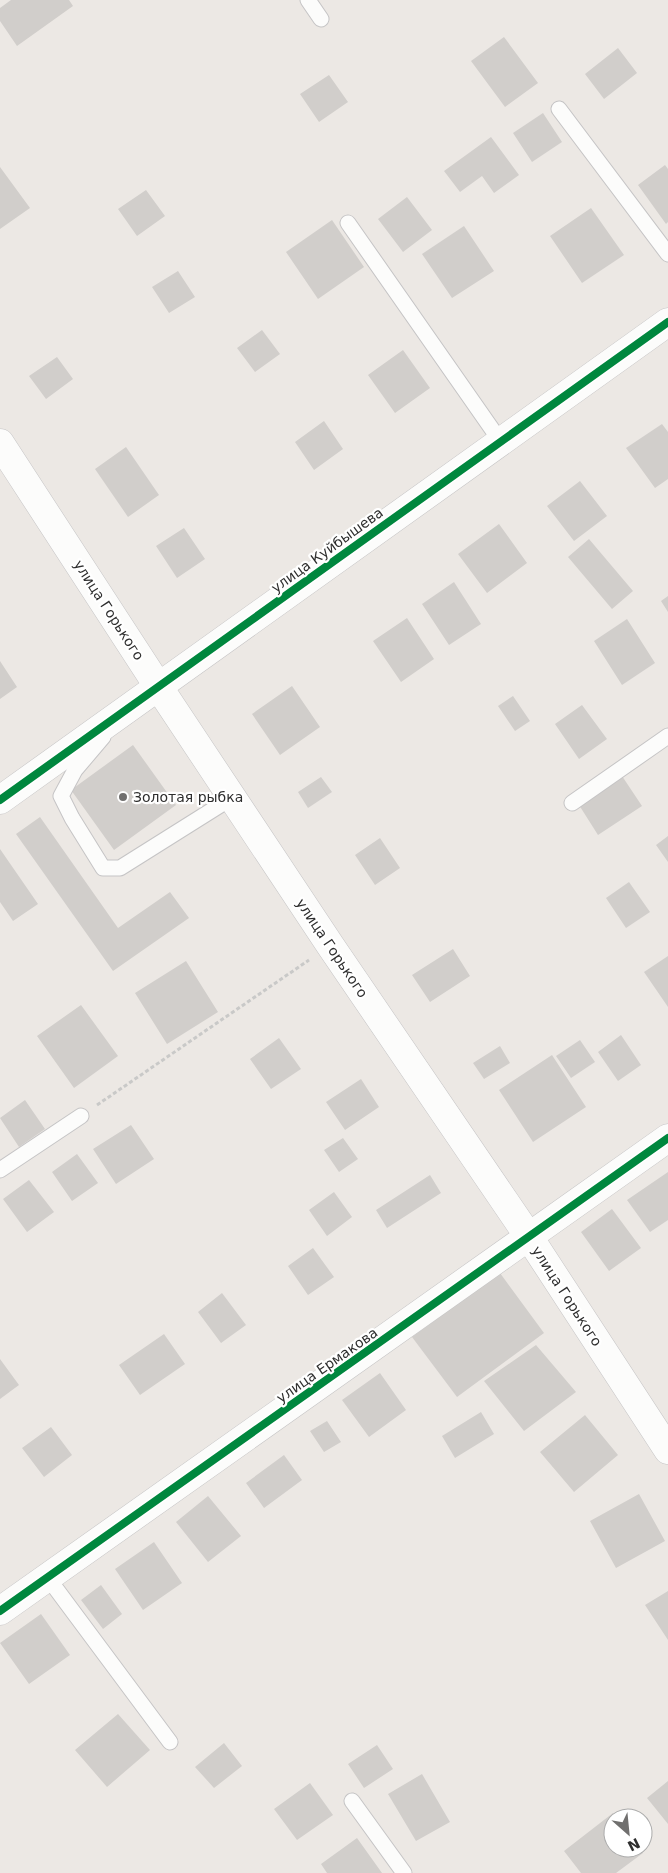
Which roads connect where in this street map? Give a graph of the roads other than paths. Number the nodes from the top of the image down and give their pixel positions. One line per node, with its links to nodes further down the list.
1 (308, 0): 2 (lane)
2 (321, 19)
3 (560, 109): 5 (lane)
4 (348, 223): 7 (lane)
5 (668, 254)
6 (668, 322): 7 (street, улица Куйбышева)
7 (501, 442): 9 (street, улица Куйбышева)
8 (0, 443): 9 (street, улица Горького)
9 (158, 686): 10 (street, улица Куйбышева); 12 (street, улица Горького)
10 (129, 707): 12 (lane); 13 (street, улица Куйбышева)
11 (668, 736): 14 (lane)
12 (233, 797): 18 (street, улица Горького)
13 (0, 800)
14 (572, 803)
15 (81, 1116): 17 (lane)
16 (668, 1138): 18 (street, улица Ермакова)
17 (0, 1170)
18 (529, 1237): 19 (street, улица Горького); 20 (street, улица Ермакова)
19 (668, 1450)
20 (48, 1578): 21 (street, улица Ермакова); 22 (lane)
21 (0, 1611)
22 (170, 1742)
23 (352, 1801): 24 (lane)
24 (404, 1873)

